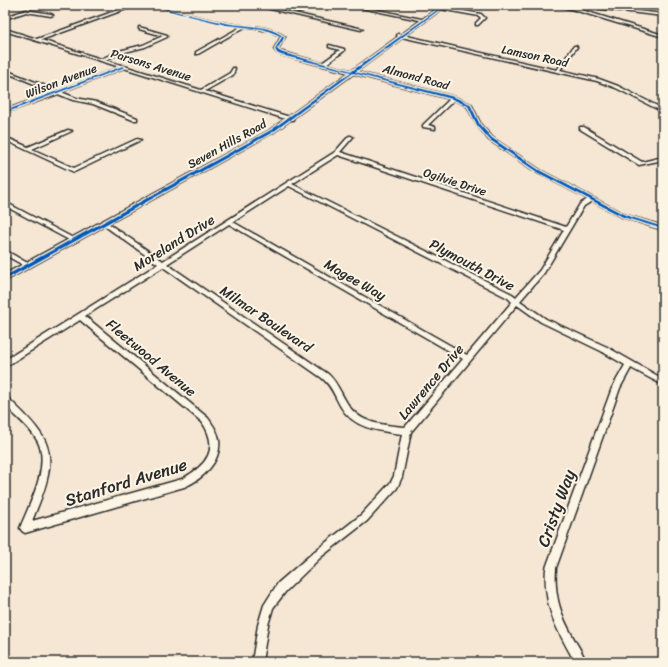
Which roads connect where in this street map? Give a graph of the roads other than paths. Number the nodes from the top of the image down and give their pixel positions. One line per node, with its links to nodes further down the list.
1 (135, 5): 21 (street)
2 (150, 5): 15 (street, Almond Road)
3 (255, 5): 17 (street)
4 (349, 5): 9 (street)
5 (377, 5): 9 (street)
6 (555, 5): 8 (street)
7 (443, 6): 13 (street, Seven Hills Road); 14 (street)
8 (572, 8): 10 (street); 20 (street)
9 (370, 9): 13 (street)
10 (663, 15)
11 (51, 16): 12 (street)
12 (5, 18)
13 (424, 20): 19 (street, Seven Hills Road)
14 (478, 24)
15 (245, 26): 24 (street); 26 (street, Almond Road)
16 (140, 28): 25 (street)
17 (361, 29)
18 (5, 30): 21 (street, Parsons Avenue)
19 (400, 36): 30 (street, Lamson Road); 31 (street, Seven Hills Road)
20 (663, 36)
21 (37, 40): 25 (street, Parsons Avenue)
22 (330, 46): 26 (street)
23 (575, 47): 30 (street)
24 (197, 53)
25 (101, 60): 27 (street, Parsons Avenue)
26 (323, 64): 31 (street, Almond Road)
27 (124, 67): 32 (street, Parsons Avenue); 33 (street, Wilson Avenue)
28 (234, 69): 32 (street)
29 (5, 71): 33 (street)
30 (558, 71): 35 (street, Lamson Road)
31 (354, 72): 34 (street, Almond Road); 38 (street, Seven Hills Road)
32 (202, 91): 38 (street, Parsons Avenue)
33 (59, 92): 36 (street, Wilson Avenue); 37 (street)
34 (453, 98): 39 (street); 49 (street, Almond Road)
35 (663, 111)
36 (5, 112)
37 (135, 119)
38 (291, 119): 52 (street, Seven Hills Road)
39 (433, 128)
40 (582, 128): 47 (street)
41 (70, 131): 45 (street)
42 (351, 137): 46 (street, Moreland Drive)
43 (5, 138): 45 (street)
44 (139, 140): 45 (street)
45 (27, 149)
46 (338, 153): 48 (street, Moreland Drive); 54 (street, Ogilvie Drive)
47 (663, 158)
48 (289, 184): 51 (street, Moreland Drive); 60 (street, Plymouth Drive)
49 (592, 199): 53 (street, Almond Road); 54 (street, Lawrence Drive)
50 (5, 204): 55 (street)
51 (230, 222): 57 (street, Moreland Drive); 62 (street, Magee Way)
52 (104, 223): 55 (street, Seven Hills Road); 57 (street, Milmar Boulevard)
53 (663, 228)
54 (567, 229): 60 (street, Lawrence Drive)
55 (73, 240): 58 (street, Seven Hills Road)
56 (5, 252): 58 (street)
57 (162, 264): 61 (street, Moreland Drive); 68 (street, Milmar Boulevard)
58 (27, 265): 59 (street, Seven Hills Road)
59 (5, 278)
60 (516, 302): 62 (street, Lawrence Drive); 64 (street, Plymouth Drive)
61 (80, 316): 63 (street, Moreland Drive); 67 (street, Fleetwood Avenue)
62 (468, 359): 68 (street, Lawrence Drive)
63 (5, 364)
64 (629, 365): 65 (street, Plymouth Drive); 70 (street, Cristy Way)
65 (663, 382)
66 (5, 400): 67 (street, Stanford Avenue)
67 (205, 420)
68 (407, 431): 69 (street, Lawrence Drive)
69 (257, 662)
70 (581, 662)

